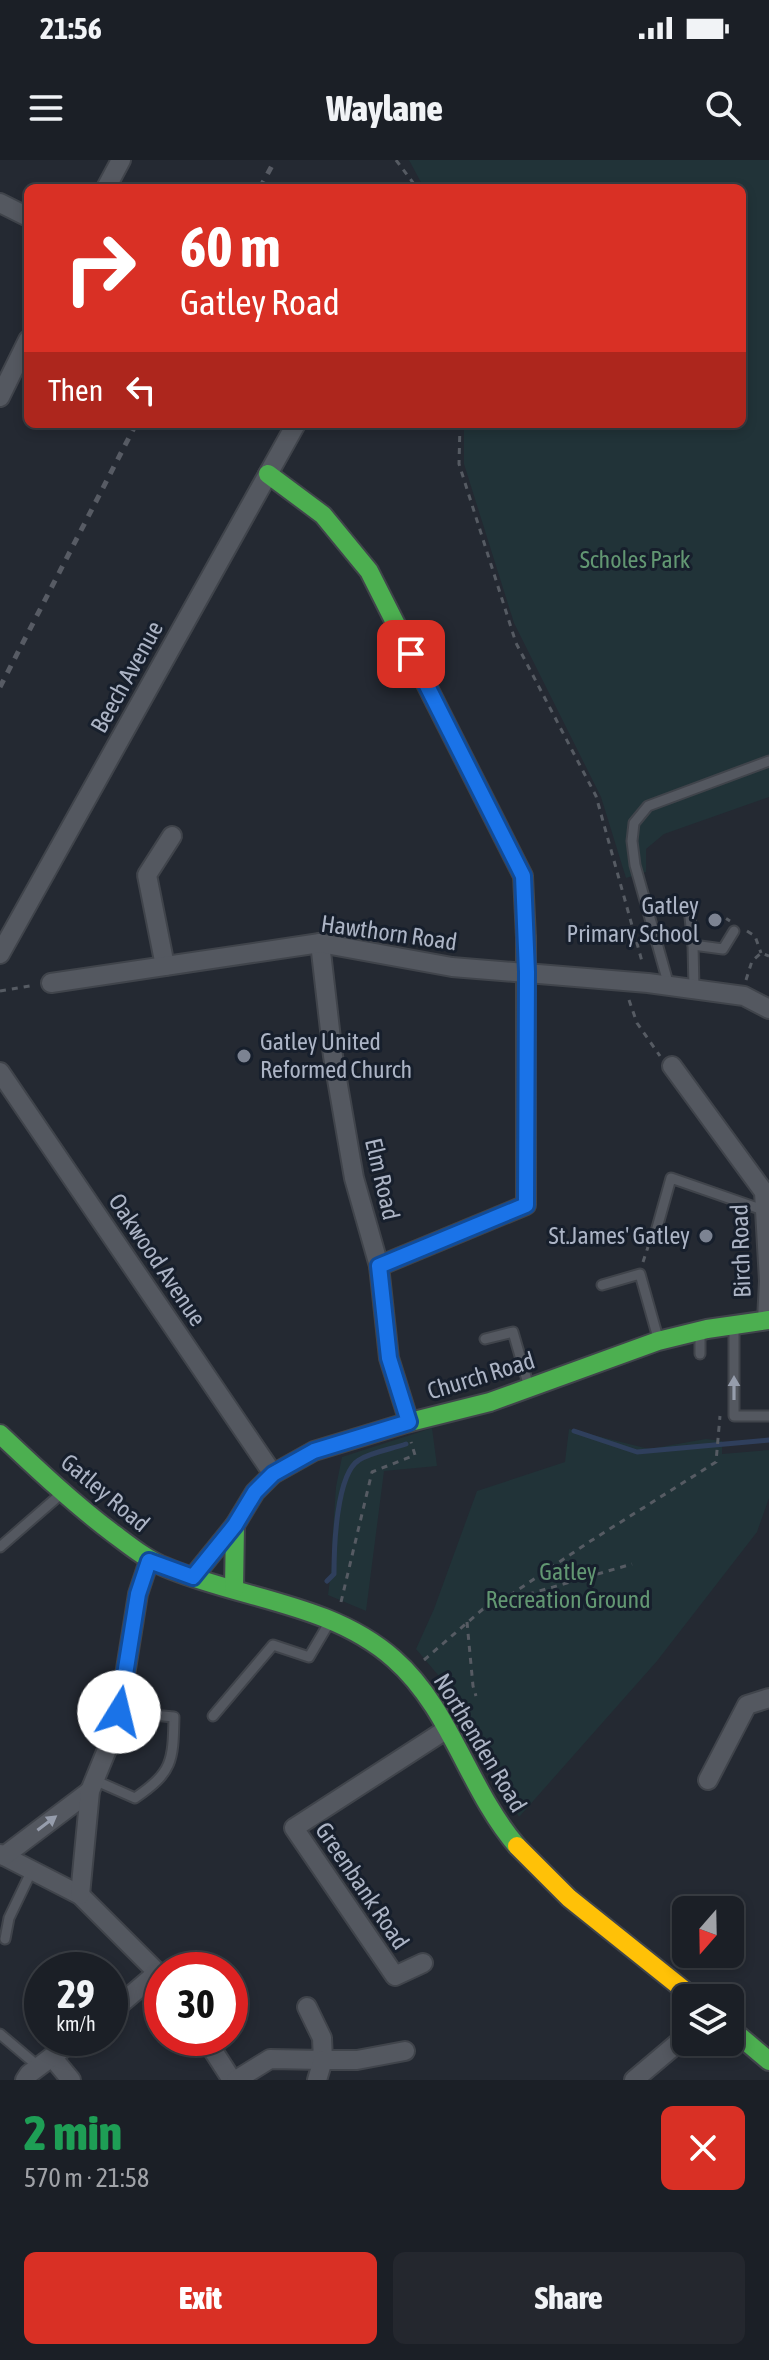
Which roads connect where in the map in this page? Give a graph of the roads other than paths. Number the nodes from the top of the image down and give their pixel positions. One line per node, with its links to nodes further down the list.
1 (121, 160): 2 (street)
2 (108, 184)
3 (0, 203): 4 (street)
4 (24, 215)
5 (24, 348): 6 (street)
6 (0, 397)
7 (294, 428): 8 (street, Beech Avenue)
8 (268, 474): 15 (street, Beech Avenue); 17 (street)
9 (769, 761): 19 (lane)
10 (172, 836): 16 (street)
11 (689, 908): 14 (lane)
12 (734, 931): 14 (lane)
13 (320, 943): 16 (street, Hawthorn Road); 17 (street, Hawthorn Road); 26 (street, Elm Road)
14 (693, 945): 20 (lane)
15 (0, 954)
16 (165, 966): 18 (street, Hawthorn Road)
17 (527, 972): 19 (street, Hawthorn Road); 26 (street)
18 (51, 983)
19 (669, 986): 20 (street, Hawthorn Road)
20 (694, 989): 21 (street, Hawthorn Road)
21 (769, 1009)
22 (672, 1066): 24 (street, Birch Road)
23 (0, 1072): 38 (street, Oakwood Avenue)
24 (766, 1200): 25 (lane); 28 (street, Birch Road)
25 (655, 1235)
26 (379, 1266): 36 (street, Elm Road)
27 (602, 1285): 32 (lane)
28 (768, 1320): 29 (street, Church Road)
29 (734, 1325): 30 (street, Church Road); 35 (lane, one-way to 29)
30 (699, 1331): 32 (street, Church Road); 33 (lane)
31 (485, 1339): 34 (lane)
32 (658, 1341): 34 (street, Church Road)
33 (700, 1354)
34 (529, 1387): 36 (street, Church Road)
35 (769, 1416)
36 (407, 1422): 38 (street, Church Road)
37 (0, 1434): 39 (street, Gatley Road)
38 (273, 1474): 40 (street, Church Road)
39 (63, 1492): 41 (lane); 42 (street, Gatley Road)
40 (235, 1525): 43 (street, Church Road); 44 (street)
41 (0, 1547)
42 (149, 1561): 43 (street, Gatley Road); 47 (street)
43 (193, 1577): 44 (street, Gatley Road)
44 (234, 1589): 45 (street, Northenden Road)
45 (334, 1621): 48 (lane); 49 (street, Northenden Road)
46 (769, 1698): 50 (street)
47 (119, 1712): 51 (street); 51 (lane)
48 (213, 1716)
49 (447, 1729): 57 (street, Greenbank Road); 58 (street, Northenden Road)
50 (708, 1780)
51 (92, 1786): 52 (street, one-way to 51); 54 (street)
52 (2, 1855): 53 (street)
53 (32, 1870): 54 (street); 55 (lane)
54 (80, 1895): 56 (street)
55 (5, 1939)
56 (144, 1958)
57 (423, 1963)
58 (677, 1984)
59 (144, 1986): 60 (street)
60 (128, 1999)
61 (307, 2007): 68 (street)
62 (0, 2034): 70 (lane)
63 (744, 2040): 69 (street)
64 (672, 2048): 75 (street)
65 (405, 2051): 68 (street)
66 (53, 2056): 70 (street)
67 (217, 2056): 73 (street)
68 (323, 2060): 73 (street); 74 (street)
69 (769, 2061)
70 (45, 2062): 71 (street); 72 (street)
71 (25, 2080)
72 (71, 2080)
73 (234, 2080)
74 (317, 2080)
75 (634, 2080)

